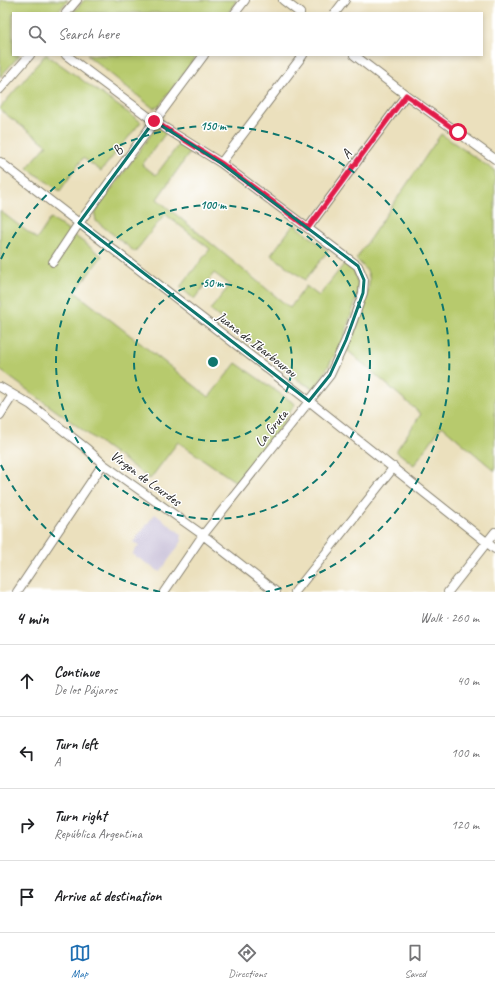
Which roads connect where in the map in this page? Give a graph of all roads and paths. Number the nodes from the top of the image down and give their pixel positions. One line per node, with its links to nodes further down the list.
1 (77, 0): 5 (street)
2 (245, 0): 6 (street)
3 (283, 0): 7 (street)
4 (345, 0): 8 (street)
5 (67, 12)
6 (236, 12)
7 (299, 12)
8 (336, 12)
9 (29, 56): 14 (street)
10 (67, 56): 16 (street)
11 (203, 56): 16 (street, B)
12 (302, 56): 19 (street)
13 (355, 56): 15 (street)
14 (0, 89)
15 (406, 95): 17 (street); 21 (street, A)
16 (154, 121): 19 (street); 20 (street, B)
17 (495, 159)
18 (0, 162): 20 (street, Juana de Ibarbourou)
19 (221, 163): 21 (street)
20 (79, 223): 22 (street, B); 25 (street, Juana de Ibarbourou)
21 (308, 228): 25 (street, La Gruta)
22 (53, 262)
23 (0, 387): 24 (street, Virgen de Lourdes)
24 (13, 395): 26 (street); 27 (street, Virgen de Lourdes)
25 (309, 401): 28 (street, Juana de Ibarbourou); 30 (street, La Gruta)
26 (0, 415)
27 (103, 464): 30 (street, Virgen de Lourdes); 33 (street)
28 (394, 467): 31 (street, Juana de Ibarbourou); 36 (street)
29 (495, 532): 31 (street)
30 (203, 535): 34 (street, La Gruta); 35 (street, Virgen de Lourdes)
31 (487, 542): 32 (street, Juana de Ibarbourou); 37 (street)
32 (495, 549)
33 (17, 592)
34 (164, 592)
35 (276, 592)
36 (295, 592)
37 (448, 592)

